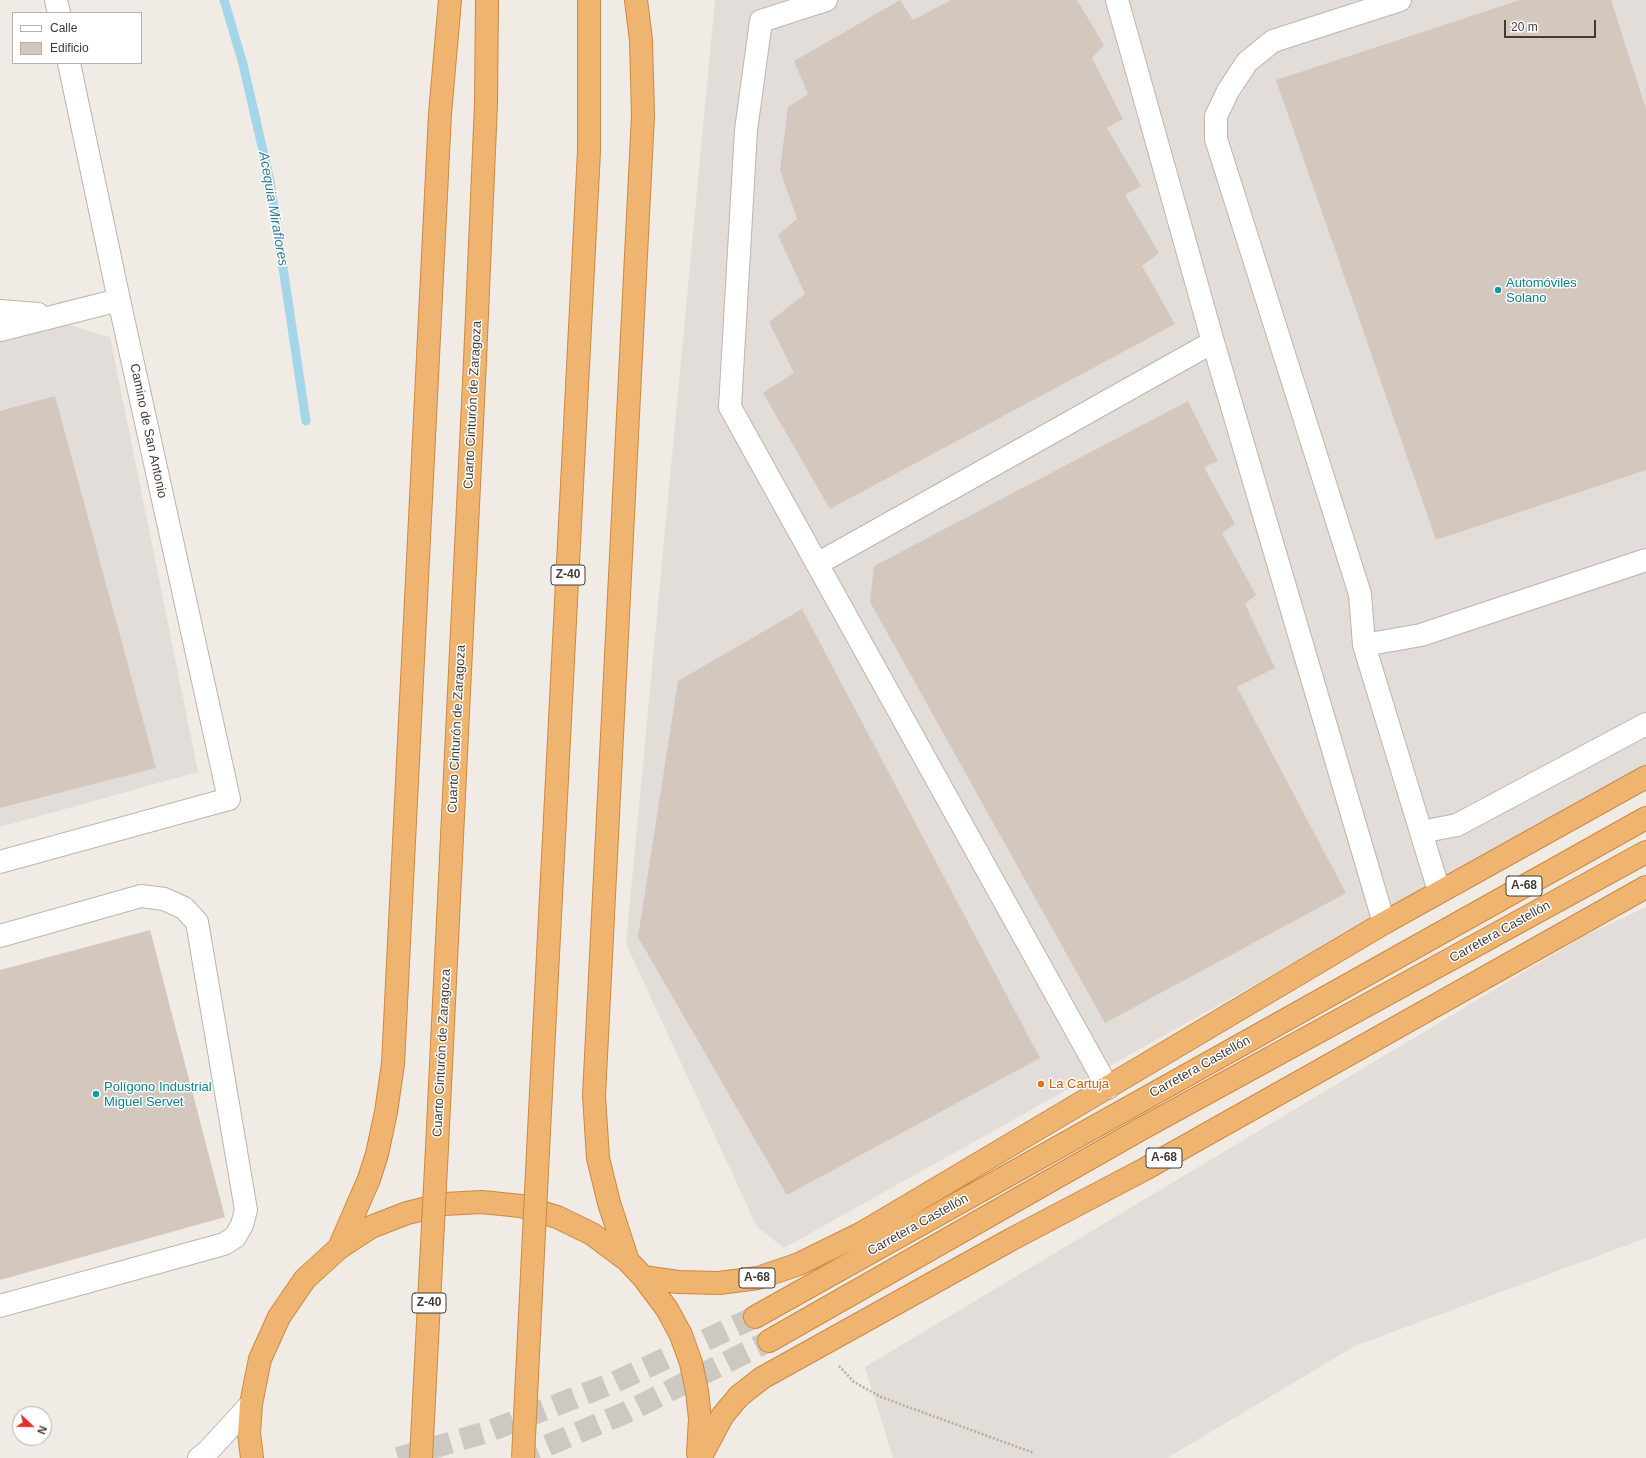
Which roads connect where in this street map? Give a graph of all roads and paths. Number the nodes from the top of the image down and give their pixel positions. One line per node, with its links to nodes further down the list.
1 (56, 0): 9 (street)
2 (450, 0): 30 (highway)
3 (487, 0): 41 (highway, Cuarto Cinturón de Zaragoza / Z-40, bridge)
4 (589, 0): 42 (highway, Z-40, bridge)
5 (636, 0): 31 (highway)
6 (826, 0): 17 (street)
7 (1117, 0): 15 (street)
8 (1400, 0): 18 (street)
9 (59, 12)
10 (69, 64): 11 (street, Camino de San Antonio)
11 (119, 300): 13 (street); 24 (street, Camino de San Antonio)
12 (0, 311): 13 (street)
13 (61, 315): 14 (street)
14 (0, 330)
15 (1213, 342): 17 (street); 27 (street)
16 (1646, 560): 18 (street)
17 (818, 564): 29 (street)
18 (1364, 645): 22 (street)
19 (1646, 724): 22 (street)
20 (1646, 777): 26 (highway)
21 (1646, 818): 34 (highway, Carretera Castellón / A-68)
22 (1421, 832): 26 (street)
23 (1646, 852): 35 (highway, Carretera Castellón / A-68)
24 (0, 862)
25 (1646, 888): 36 (highway, A-68)
26 (1439, 891): 27 (highway)
27 (1384, 923): 29 (highway)
28 (0, 936): 33 (street)
29 (1108, 1088): 32 (highway, A-68)
30 (339, 1248): 31 (highway); 37 (highway)
31 (628, 1261): 32 (highway)
32 (643, 1276): 43 (highway)
33 (0, 1306)
34 (755, 1317)
35 (769, 1341)
36 (825, 1342): 38 (path); 43 (highway, A-68)
37 (251, 1404): 39 (street); 40 (highway)
38 (1034, 1453)
39 (199, 1458)
40 (252, 1458)
41 (421, 1458)
42 (523, 1458)
43 (699, 1458)

